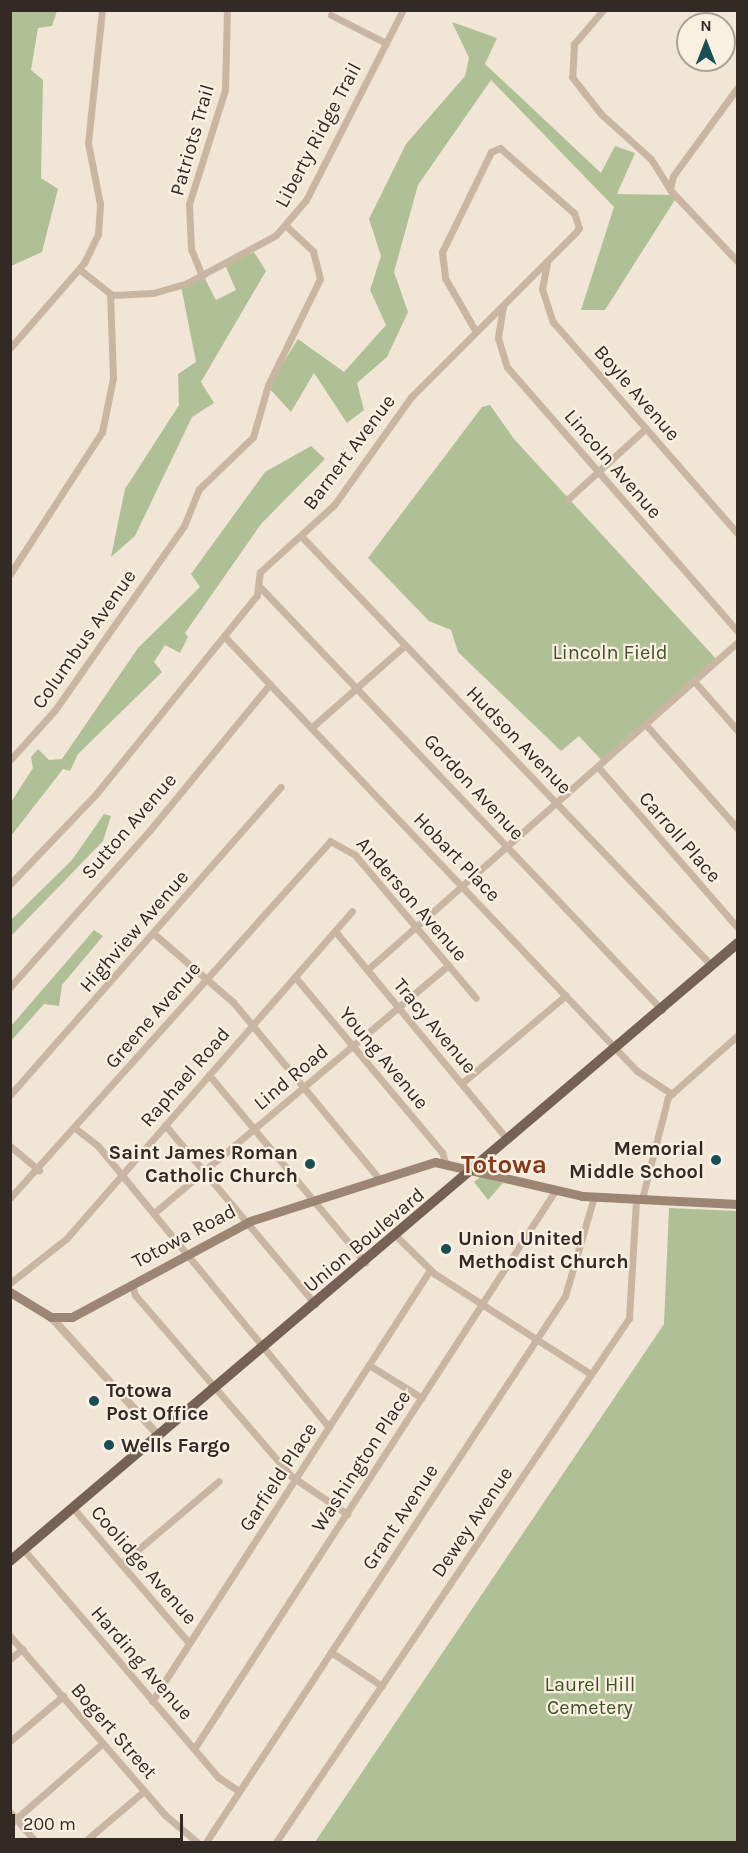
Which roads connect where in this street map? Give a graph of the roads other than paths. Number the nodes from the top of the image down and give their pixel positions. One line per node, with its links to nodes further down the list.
1 (102, 10): 12 (street)
2 (227, 10): 13 (street, Patriots Trail)
3 (403, 10): 6 (street, Liberty Ridge Trail)
4 (603, 10): 8 (street)
5 (331, 15): 6 (street)
6 (386, 43): 9 (street, Liberty Ridge Trail)
7 (738, 87): 8 (street)
8 (670, 189): 11 (street)
9 (286, 226): 13 (street, Liberty Ridge Trail); 35 (street, Columbus Avenue)
10 (548, 261): 15 (street, Barnert Avenue); 16 (street, Barnert Avenue); 18 (street, Boyle Avenue)
11 (738, 262)
12 (79, 269): 14 (street); 17 (street)
13 (202, 276): 14 (street, Liberty Ridge Trail)
14 (110, 294): 23 (street)
15 (504, 304): 16 (street, Barnert Avenue); 19 (street, Lincoln Avenue)
16 (476, 332): 22 (street, Barnert Avenue)
17 (10, 348)
18 (646, 428): 19 (street); 21 (street, Boyle Avenue)
19 (598, 472): 20 (street); 25 (street, Lincoln Avenue)
20 (568, 499)
21 (738, 534)
22 (302, 537): 24 (street, Barnert Avenue); 28 (street, Hudson Avenue)
23 (10, 574)
24 (261, 588): 26 (street, Barnert Avenue); 31 (street, Gordon Avenue)
25 (738, 632)
26 (224, 636): 30 (street, Hobart Place); 42 (street, Barnert Avenue)
27 (738, 642): 29 (street)
28 (405, 645): 31 (street); 38 (street, Hudson Avenue)
29 (694, 681): 32 (street); 34 (street)
30 (270, 684): 33 (street, Hobart Place); 55 (street, Sutton Avenue)
31 (357, 687): 33 (street); 40 (street, Gordon Avenue)
32 (646, 725): 36 (street); 39 (street)
33 (311, 728): 43 (street, Hobart Place)
34 (738, 731)
35 (10, 760)
36 (598, 767): 38 (street); 46 (street, Carroll Place)
37 (281, 787): 48 (street, Highview Avenue)
38 (557, 804): 40 (street); 51 (street, Hudson Avenue)
39 (738, 830)
40 (508, 848): 43 (street); 59 (street, Gordon Avenue)
41 (319, 852): 45 (street, Anderson Avenue); 54 (street, Greene Avenue)
42 (10, 884)
43 (464, 888): 45 (street); 56 (street, Hobart Place)
44 (352, 911): 47 (street, Raphael Road)
45 (417, 928): 50 (street, Anderson Avenue); 52 (street)
46 (738, 928)
47 (335, 931): 52 (street, Tracy Avenue); 53 (street, Raphael Road)
48 (153, 933): 54 (street); 68 (street, Highview Avenue)
49 (738, 943): 51 (main road, Union Boulevard)
50 (448, 965): 57 (street, Anderson Avenue); 58 (street, Lind Road)
51 (712, 966): 59 (main road, Union Boulevard)
52 (367, 970): 58 (street, Tracy Avenue)
53 (295, 977): 60 (street, Raphael Road); 62 (street, Young Avenue)
54 (207, 980): 60 (street); 70 (street, Greene Avenue)
55 (10, 987)
56 (566, 995): 63 (street, Hobart Place); 65 (street)
57 (476, 998)
58 (399, 1008): 62 (street, Lind Road); 65 (street, Tracy Avenue)
59 (662, 1010): 63 (main road, Union Boulevard)
60 (252, 1026): 64 (street, Raphael Road); 66 (street)
61 (738, 1035): 67 (street)
62 (353, 1047): 66 (street, Lind Road); 74 (street, Young Avenue)
63 (618, 1050): 67 (street, Hobart Place); 72 (main road, Union Boulevard)
64 (209, 1075): 69 (street, Raphael Road); 71 (street)
65 (462, 1083): 72 (street, Tracy Avenue)
66 (303, 1088): 71 (street, Lind Road); 79 (street)
67 (672, 1094): 84 (street, Dewey Avenue)
68 (10, 1095)
69 (165, 1125): 77 (street); 78 (street, Raphael Road)
70 (75, 1128): 76 (street, Greene Avenue); 78 (street)
71 (253, 1130): 77 (street, Lind Road); 83 (street)
72 (510, 1142): 75 (main road, Union Boulevard)
73 (10, 1146): 76 (street)
74 (445, 1162): 75 (main road, Totowa Road); 79 (main road, Totowa Road)
75 (476, 1169): 80 (main road, Totowa Road); 88 (main road, Union Boulevard)
76 (39, 1170): 82 (street, Greene Avenue)
77 (204, 1171): 86 (street, Lind Road); 87 (street)
78 (121, 1174): 86 (street); 92 (street, Raphael Road)
79 (378, 1177): 83 (main road, Totowa Road)
80 (555, 1191): 81 (main road, Totowa Road); 96 (street, Washington Place)
81 (594, 1197): 84 (main road, Totowa Road); 98 (street, Grant Avenue)
82 (10, 1198)
83 (312, 1199): 87 (main road, Totowa Road); 90 (street)
84 (639, 1199): 85 (main road, Totowa Road); 101 (street, Dewey Avenue)
85 (738, 1204)
86 (154, 1213): 89 (street)
87 (247, 1222): 89 (main road, Totowa Road); 95 (street)
88 (396, 1236): 90 (main road, Union Boulevard); 91 (street)
89 (188, 1253): 93 (main road, Totowa Road); 99 (street)
90 (365, 1262): 95 (main road, Union Boulevard)
91 (430, 1270): 96 (street); 100 (street, Garfield Place)
92 (10, 1283)
93 (132, 1284): 97 (main road, Totowa Road); 102 (street)
94 (10, 1292): 97 (main road)
95 (315, 1304): 99 (main road, Union Boulevard)
96 (482, 1304): 98 (street); 103 (street, Washington Place)
97 (51, 1317): 105 (street)
98 (537, 1339): 101 (street); 116 (street, Grant Avenue)
99 (264, 1347): 102 (main road, Union Boulevard); 104 (street)
100 (369, 1365): 103 (street); 104 (street, Garfield Place)
101 (591, 1374): 118 (street, Dewey Avenue)
102 (213, 1390): 105 (main road, Union Boulevard); 106 (street)
103 (422, 1398): 109 (street, Washington Place)
104 (329, 1427): 106 (street, Garfield Place)
105 (159, 1436): 108 (main road, Union Boulevard)
106 (295, 1479): 109 (street); 114 (street, Garfield Place)
107 (219, 1481): 112 (street)
108 (73, 1508): 110 (main road, Union Boulevard); 112 (street, Coolidge Avenue)
109 (347, 1514): 123 (street, Washington Place)
110 (24, 1550): 111 (main road, Union Boulevard); 120 (street, Harding Avenue)
111 (10, 1562)
112 (121, 1564): 114 (street, Coolidge Avenue)
113 (10, 1636): 115 (street, Bogert Street)
114 (189, 1643): 120 (street, Garfield Place)
115 (22, 1649): 117 (street); 119 (street, Bogert Street)
116 (331, 1652): 118 (street); 125 (street, Grant Avenue)
117 (10, 1659)
118 (382, 1686): 132 (street, Dewey Avenue)
119 (63, 1696): 121 (street); 122 (street, Bogert Street)
120 (152, 1701): 123 (street, Harding Avenue)
121 (10, 1741)
122 (103, 1743): 124 (street, Bogert Street); 127 (street)
123 (194, 1749): 125 (street, Harding Avenue)
124 (144, 1791): 129 (street); 130 (street, Bogert Street)
125 (239, 1791): 131 (street, Grant Avenue)
126 (10, 1812): 127 (street)
127 (13, 1821): 128 (street)
128 (36, 1842)
129 (84, 1842)
130 (197, 1842)
131 (206, 1842)
132 (276, 1842)

